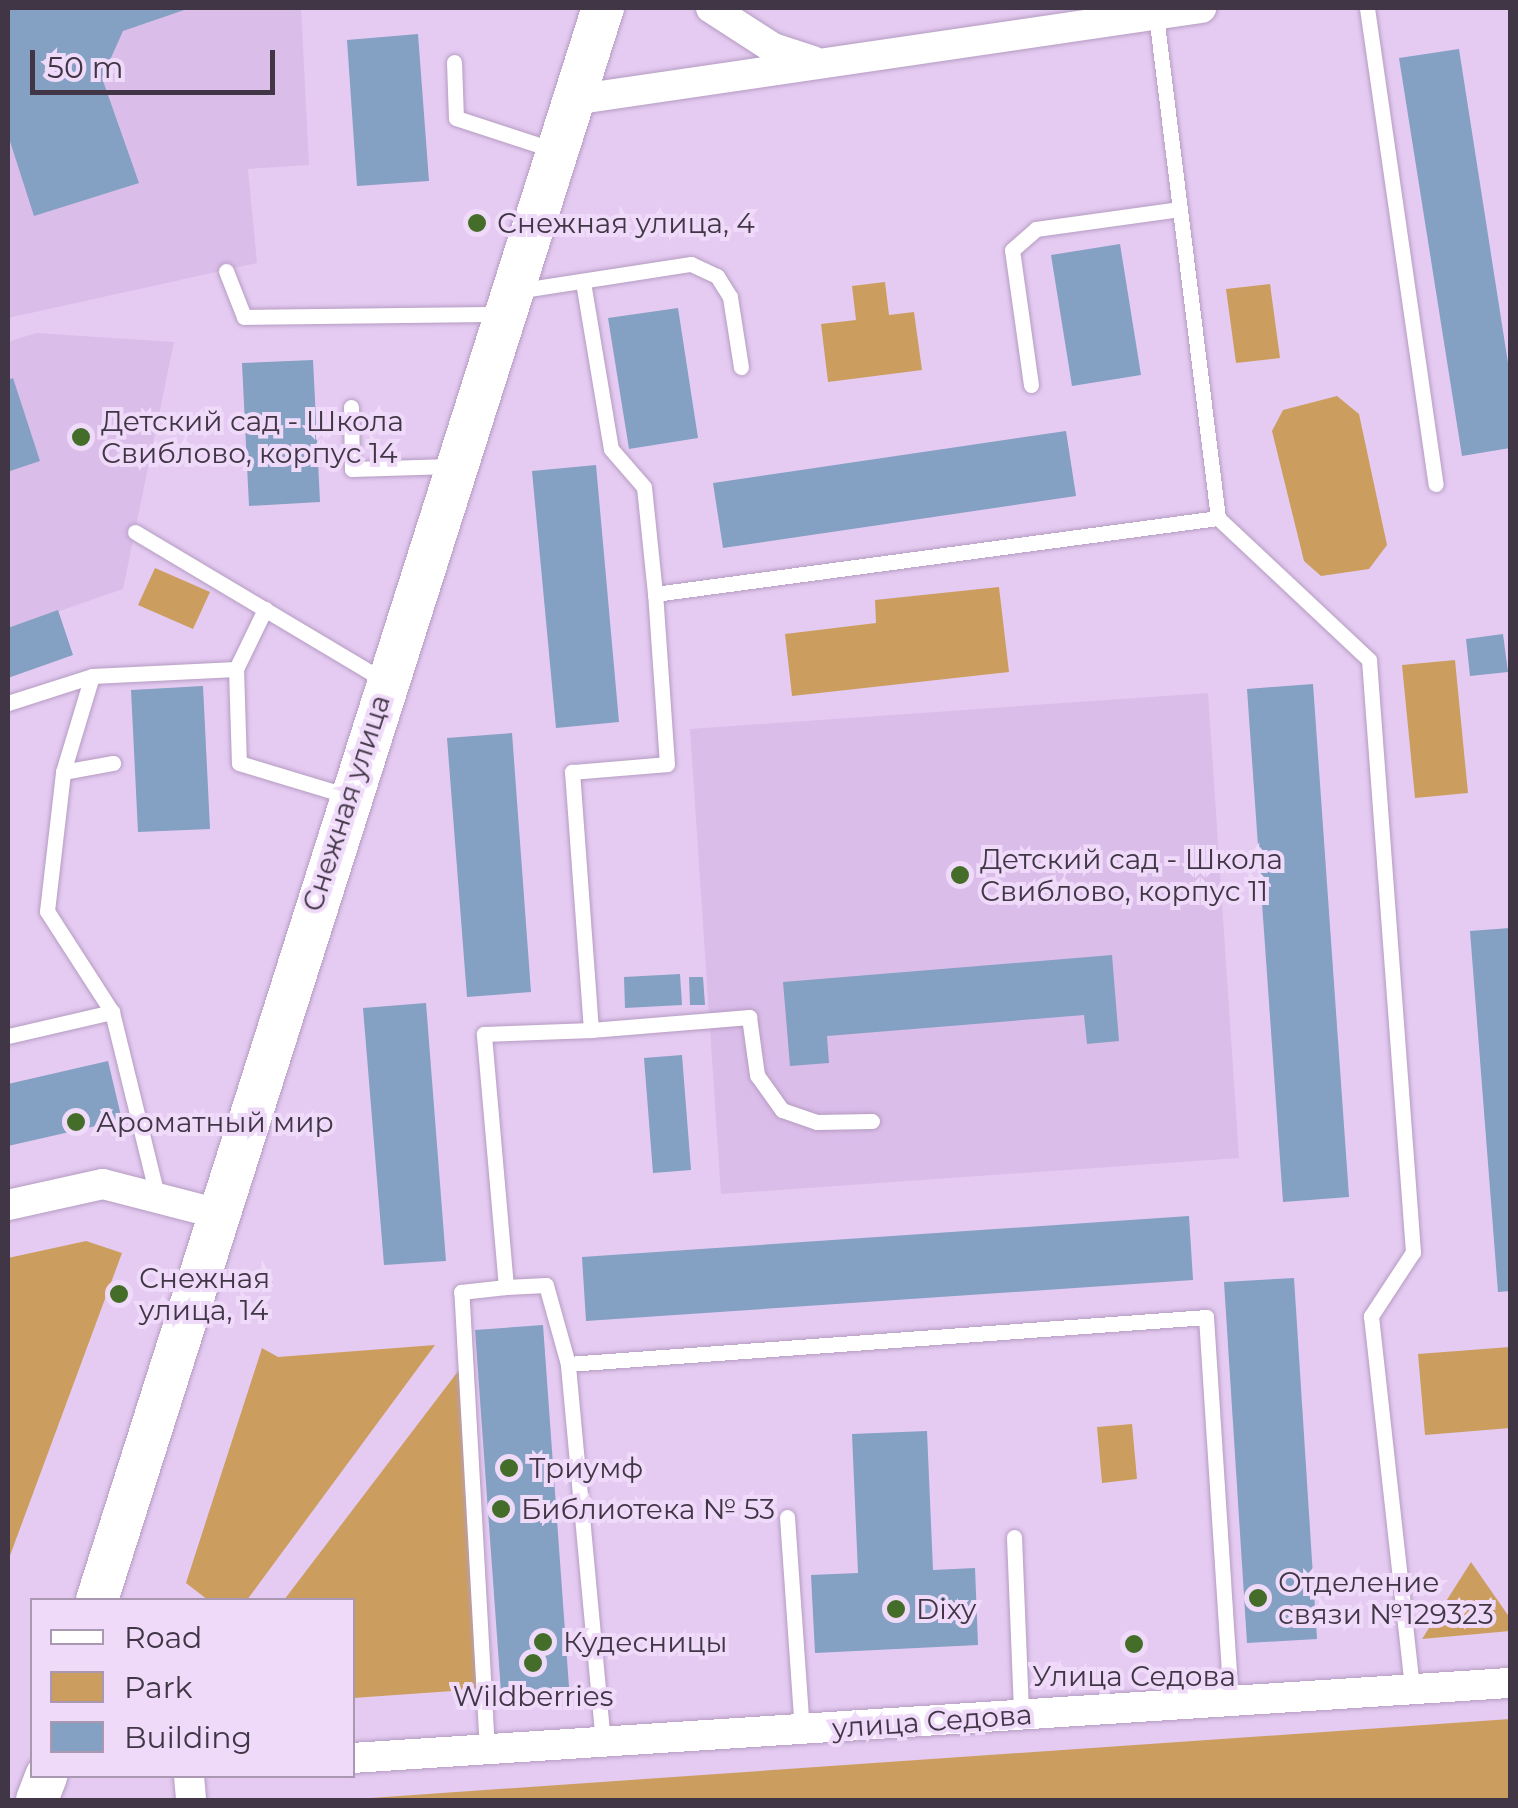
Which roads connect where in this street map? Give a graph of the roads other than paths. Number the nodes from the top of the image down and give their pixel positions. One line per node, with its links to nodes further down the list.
1 (603, 8): 8 (main road, Снежная улица)
2 (711, 8): 7 (street)
3 (1202, 8): 5 (street)
4 (1367, 8): 18 (lane)
5 (1156, 15): 7 (street); 10 (lane)
6 (454, 62): 9 (lane)
7 (820, 63): 8 (street)
8 (573, 100): 9 (main road, Снежная улица)
9 (558, 151): 13 (main road, Снежная улица)
10 (1180, 209): 15 (lane); 19 (lane)
11 (226, 271): 13 (lane)
12 (583, 282): 13 (lane); 14 (lane); 21 (lane)
13 (508, 302): 17 (main road, Снежная улица)
14 (742, 368)
15 (1031, 385)
16 (350, 406): 17 (lane)
17 (455, 466): 25 (main road, Снежная улица)
18 (1436, 484)
19 (1218, 518): 21 (lane); 43 (lane)
20 (135, 532): 22 (lane)
21 (656, 594): 31 (lane)
22 (265, 610): 23 (lane); 25 (lane)
23 (236, 669): 24 (lane); 29 (lane)
24 (92, 676): 26 (lane); 28 (lane)
25 (385, 681): 29 (main road, Снежная улица)
26 (8, 704)
27 (113, 763): 28 (lane)
28 (63, 772): 30 (lane)
29 (348, 796): 36 (main road, Снежная улица)
30 (112, 1012): 32 (lane); 34 (lane)
31 (591, 1030): 33 (lane); 37 (lane)
32 (8, 1036)
33 (872, 1121)
34 (157, 1195): 35 (street); 36 (street)
35 (8, 1205)
36 (215, 1213): 41 (main road, Снежная улица)
37 (506, 1287): 38 (lane); 48 (lane)
38 (568, 1364): 44 (lane); 47 (lane)
39 (787, 1517): 46 (lane)
40 (1014, 1537): 45 (lane)
41 (97, 1598)
42 (1510, 1683): 43 (street, улица Седова)
43 (1412, 1689): 44 (street, улица Седова)
44 (1231, 1701): 45 (street, улица Седова)
45 (1020, 1715): 46 (street, улица Седова)
46 (802, 1730): 47 (street, улица Седова)
47 (603, 1742): 48 (street, улица Седова)
48 (487, 1750): 49 (street, улица Седова)
49 (355, 1758)

